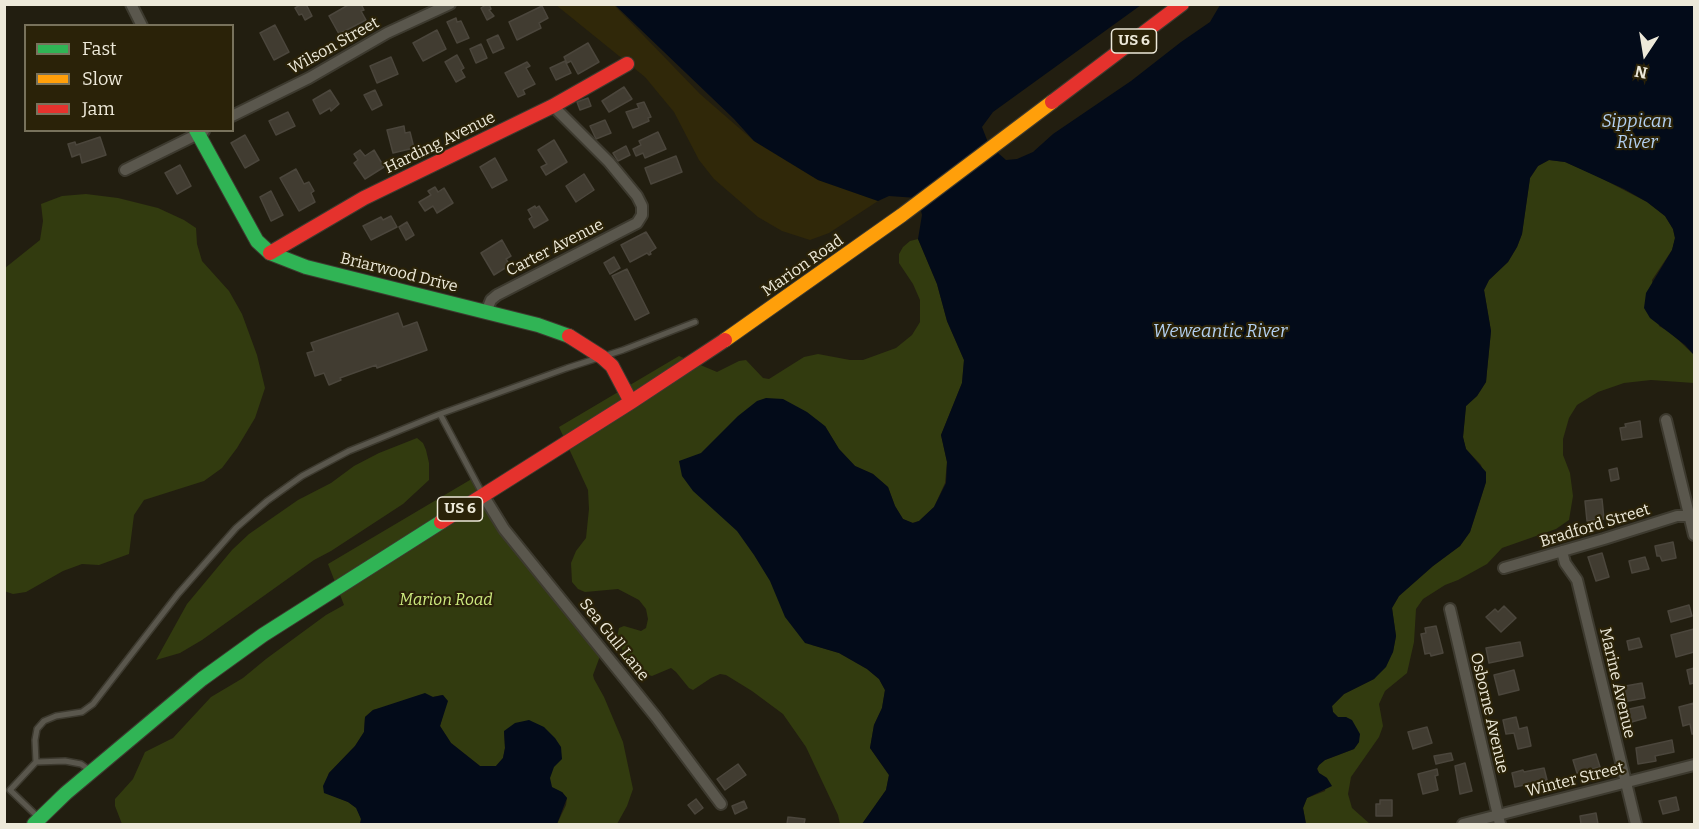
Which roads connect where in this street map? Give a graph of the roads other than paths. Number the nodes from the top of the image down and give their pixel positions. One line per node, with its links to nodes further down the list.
1 (450, 4): 7 (street, Wilson Street)
2 (1182, 4): 14 (main road, Marion Road / US 6)
3 (134, 5): 4 (street)
4 (141, 24)
5 (627, 64): 6 (main road, Harding Avenue)
6 (553, 106): 10 (main road, Harding Avenue); 11 (street, Carter Avenue)
7 (234, 115)
8 (200, 132): 9 (street); 10 (main road, Briarwood Drive)
9 (125, 170)
10 (270, 253): 11 (main road, Briarwood Drive)
11 (486, 312): 13 (main road, Briarwood Drive)
12 (695, 322): 13 (lane)
13 (602, 357): 14 (main road, Briarwood Drive); 15 (lane)
14 (631, 402): 17 (main road, Marion Road / US 6)
15 (440, 414): 17 (lane); 23 (lane)
16 (1666, 420): 18 (street)
17 (483, 495): 25 (main road, Marion Road / US 6); 28 (street, Sea Gull Lane)
18 (1692, 516): 19 (street); 20 (street, Bradford Street)
19 (1695, 535)
20 (1562, 551): 21 (street, Bradford Street); 26 (street, Marine Avenue)
21 (1504, 568)
22 (1450, 609): 29 (street, Osborne Avenue)
23 (36, 762): 25 (lane); 27 (lane)
24 (1695, 765): 26 (street, Winter Street)
25 (91, 771): 30 (main road, Marion Road / US 6)
26 (1625, 784): 29 (street, Winter Street); 32 (street, Marine Avenue)
27 (7, 791): 30 (lane)
28 (721, 804)
29 (1499, 820): 31 (street, Winter Street)
30 (40, 823)
31 (1463, 825)
32 (1636, 825)

